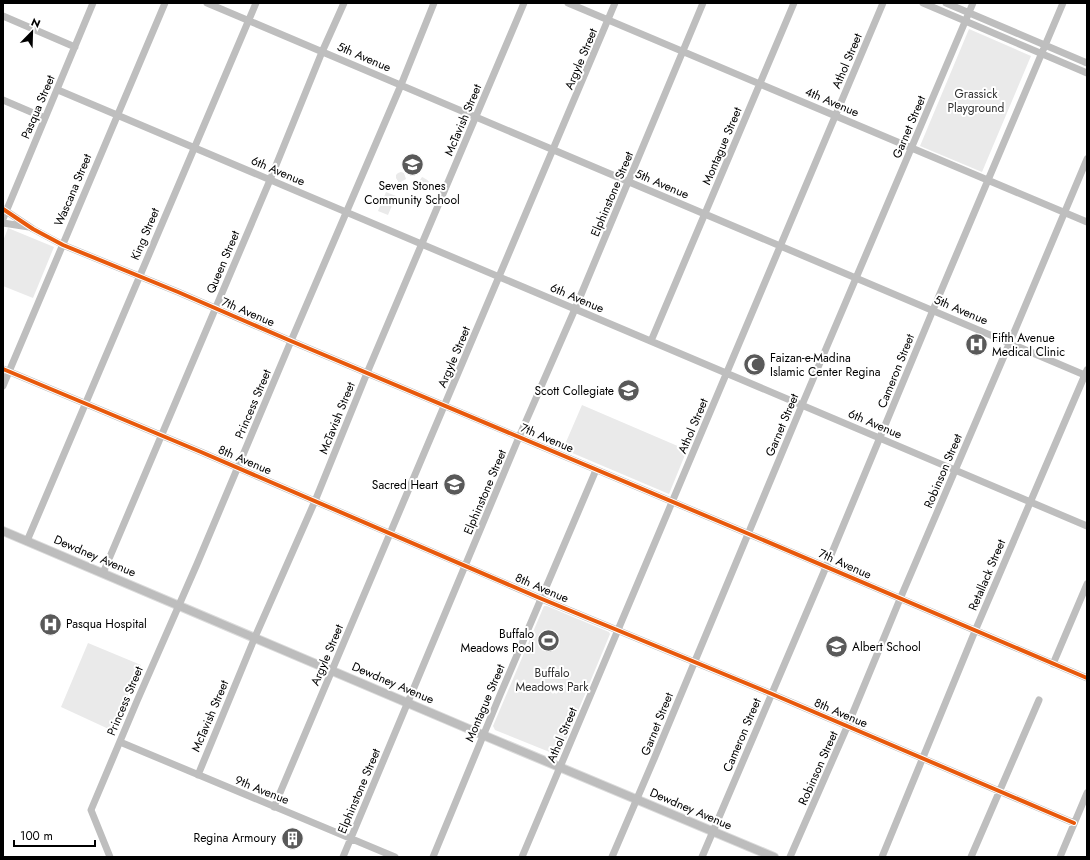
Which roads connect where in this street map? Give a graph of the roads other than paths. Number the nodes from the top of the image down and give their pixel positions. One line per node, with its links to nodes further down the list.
1 (93, 3): 23 (street, Pasqua Street)
2 (165, 3): 33 (street, Wascana Street)
3 (207, 3): 19 (street, 5th Avenue)
4 (256, 3): 19 (street, King Street)
5 (344, 3): 25 (street, Queen Street)
6 (434, 3): 30 (street, Princess Street)
7 (524, 3): 34 (street, McTavish Street)
8 (568, 3): 20 (street, 4th Avenue)
9 (615, 3): 20 (street, Argyle Street)
10 (704, 3): 24 (street, Elphinstone Street)
11 (794, 3): 29 (street, Montague Street)
12 (883, 3): 35 (street, Athol Street)
13 (923, 3): 21 (street)
14 (946, 3): 17 (street)
15 (973, 3): 17 (street, Garnet Street)
16 (1063, 3): 22 (street, Cameron Street)
17 (969, 13): 21 (street, Garnet Street); 22 (street)
18 (3, 16): 23 (street)
19 (249, 20): 25 (street, 5th Avenue); 37 (street, King Street)
20 (608, 20): 24 (street, 4th Avenue); 39 (street, Argyle Street)
21 (966, 21): 26 (street); 38 (street, Garnet Street)
22 (1045, 45): 26 (street, Cameron Street); 27 (street)
23 (75, 47): 31 (street, Pasqua Street)
24 (683, 51): 29 (street, 4th Avenue); 43 (street, Elphinstone Street)
25 (322, 52): 30 (street, 5th Avenue); 41 (street, Queen Street)
26 (1041, 53): 28 (street); 42 (street, Cameron Street)
27 (1087, 63)
28 (1087, 73)
29 (760, 84): 35 (street, 4th Avenue); 47 (street, Montague Street)
30 (401, 85): 34 (street, 5th Avenue); 45 (street, Princess Street)
31 (58, 90): 33 (street, 6th Avenue); 36 (street, Pasqua Street)
32 (3, 100): 36 (street)
33 (117, 115): 37 (street, 6th Avenue); 53 (street, Wascana Street)
34 (476, 116): 39 (street, 5th Avenue); 52 (street, McTavish Street)
35 (836, 116): 38 (street, 4th Avenue); 54 (street, Athol Street)
36 (45, 118): 44 (street, Pasqua Street)
37 (194, 148): 41 (street, 6th Avenue); 55 (street, King Street)
38 (912, 148): 42 (street, 4th Avenue); 57 (street, Garnet Street)
39 (553, 149): 43 (street, 5th Avenue); 56 (street, Argyle Street)
40 (1087, 159): 46 (street, Robinson Street)
41 (270, 180): 45 (street, 6th Avenue); 58 (street, Queen Street)
42 (988, 180): 46 (street, 4th Avenue); 60 (street, Cameron Street)
43 (628, 182): 47 (street, 5th Avenue); 59 (street, Elphinstone Street)
44 (5, 210): 48 (street, Pasqua Street); 51 (street, 7th Avenue)
45 (346, 212): 52 (street, 6th Avenue); 61 (street, Princess Street)
46 (1064, 212): 49 (street, 4th Avenue); 63 (street, Robinson Street)
47 (705, 214): 54 (street, 5th Avenue); 62 (street, Montague Street)
48 (3, 219)
49 (1087, 222)
50 (3, 224): 51 (street)
51 (30, 228): 53 (street, 7th Avenue)
52 (422, 244): 56 (street, 6th Avenue); 65 (street, McTavish Street)
53 (63, 245): 55 (street, 7th Avenue); 64 (street, Wascana Street)
54 (781, 246): 57 (street, 5th Avenue); 66 (street, Athol Street)
55 (139, 276): 58 (street, 7th Avenue); 69 (street, King Street)
56 (499, 277): 59 (street, 6th Avenue); 71 (street, Argyle Street)
57 (856, 278): 60 (street, 5th Avenue); 70 (street, Garnet Street)
58 (215, 309): 61 (street, 7th Avenue); 72 (street, Queen Street)
59 (575, 309): 62 (street, 6th Avenue); 73 (street, Elphinstone Street)
60 (933, 310): 63 (street, 5th Avenue); 74 (street, Cameron Street)
61 (291, 341): 65 (street, 7th Avenue); 75 (street, Princess Street)
62 (651, 341): 66 (street, 6th Avenue)
63 (1010, 342): 67 (street, 5th Avenue); 77 (street, Robinson Street)
64 (6, 371): 68 (street, Wascana Street); 69 (street, 8th Avenue)
65 (367, 373): 71 (street, 7th Avenue); 78 (street, McTavish Street)
66 (727, 373): 70 (street, 6th Avenue); 79 (street, Athol Street)
67 (1086, 373): 80 (street, Retallack Street)
68 (3, 386)
69 (86, 404): 72 (street, 8th Avenue); 85 (street, King Street)
70 (802, 405): 74 (street, 6th Avenue); 84 (street, Garnet Street)
71 (444, 406): 73 (street, 7th Avenue); 83 (street, Argyle Street)
72 (161, 436): 75 (street, 8th Avenue); 88 (street, Queen Street)
73 (519, 438): 76 (street, 7th Avenue); 86 (street, Elphinstone Street)
74 (880, 438): 77 (street, 6th Avenue); 87 (street, Cameron Street)
75 (238, 468): 78 (street, 8th Avenue); 92 (street, Princess Street)
76 (596, 470): 79 (street, 7th Avenue); 90 (street, Montague Street)
77 (955, 470): 80 (street, 6th Avenue); 91 (street, Robinson Street)
78 (315, 501): 83 (street, 8th Avenue); 95 (street, McTavish Street)
79 (673, 502): 84 (street, 7th Avenue); 93 (street, Athol Street)
80 (1031, 502): 81 (street, 6th Avenue); 94 (street, Retallack Street)
81 (1087, 526)
82 (3, 531): 85 (main road, Dewdney Avenue)
83 (390, 534): 86 (street, 8th Avenue); 98 (street, Argyle Street)
84 (748, 534): 87 (street, 7th Avenue); 96 (street, Garnet Street)
85 (27, 541): 88 (main road, Dewdney Avenue)
86 (466, 566): 90 (street, 8th Avenue); 102 (street, Elphinstone Street)
87 (826, 567): 91 (street, 7th Avenue); 100 (street, Cameron Street)
88 (103, 573): 92 (main road, Dewdney Avenue)
89 (1087, 584): 97 (street)
90 (542, 599): 93 (street, 8th Avenue); 104 (street, Montague Street)
91 (900, 599): 94 (street, 7th Avenue); 103 (street, Robinson Street)
92 (179, 605): 95 (main road, Dewdney Avenue); 105 (street, Princess Street)
93 (618, 631): 96 (street, 8th Avenue); 107 (street, Athol Street)
94 (975, 631): 97 (street, 7th Avenue); 106 (street, Retallack Street)
95 (255, 637): 98 (main road, Dewdney Avenue); 108 (street, McTavish Street)
96 (694, 662): 100 (street, 8th Avenue); 111 (street, Garnet Street)
97 (1053, 664): 99 (street, 7th Avenue)
98 (332, 670): 102 (main road, Dewdney Avenue); 112 (street, Argyle Street)
99 (1087, 678)
100 (772, 694): 103 (street, 8th Avenue); 114 (street, Cameron Street)
101 (1039, 700): 109 (street)
102 (408, 702): 104 (main road, Dewdney Avenue); 115 (street, Elphinstone Street)
103 (847, 727): 106 (street, 8th Avenue); 124 (street, Robinson Street)
104 (483, 735): 107 (main road, Dewdney Avenue); 119 (street, Montague Street)
105 (120, 742): 108 (street, 9th Avenue); 116 (street, Princess Street)
106 (922, 758): 109 (street, 8th Avenue); 125 (street, Retallack Street)
107 (560, 767): 111 (main road, Dewdney Avenue); 120 (street, Athol Street)
108 (198, 775): 112 (street, 9th Avenue)
109 (1000, 791): 113 (street, 8th Avenue); 126 (street)
110 (1087, 793): 113 (street)
111 (637, 800): 114 (main road, Dewdney Avenue); 121 (street, Garnet Street)
112 (274, 807): 115 (street, 9th Avenue)
113 (1074, 823): 127 (street)
114 (713, 832): 122 (street, Cameron Street); 123 (main road, Dewdney Avenue)
115 (351, 839): 117 (street, Elphinstone Street); 118 (street, 9th Avenue)
116 (110, 857)
117 (343, 857)
118 (395, 857)
119 (433, 857)
120 (522, 857)
121 (612, 857)
122 (702, 857)
123 (774, 857)
124 (790, 857)
125 (882, 857)
126 (972, 857)
127 (1060, 857)

